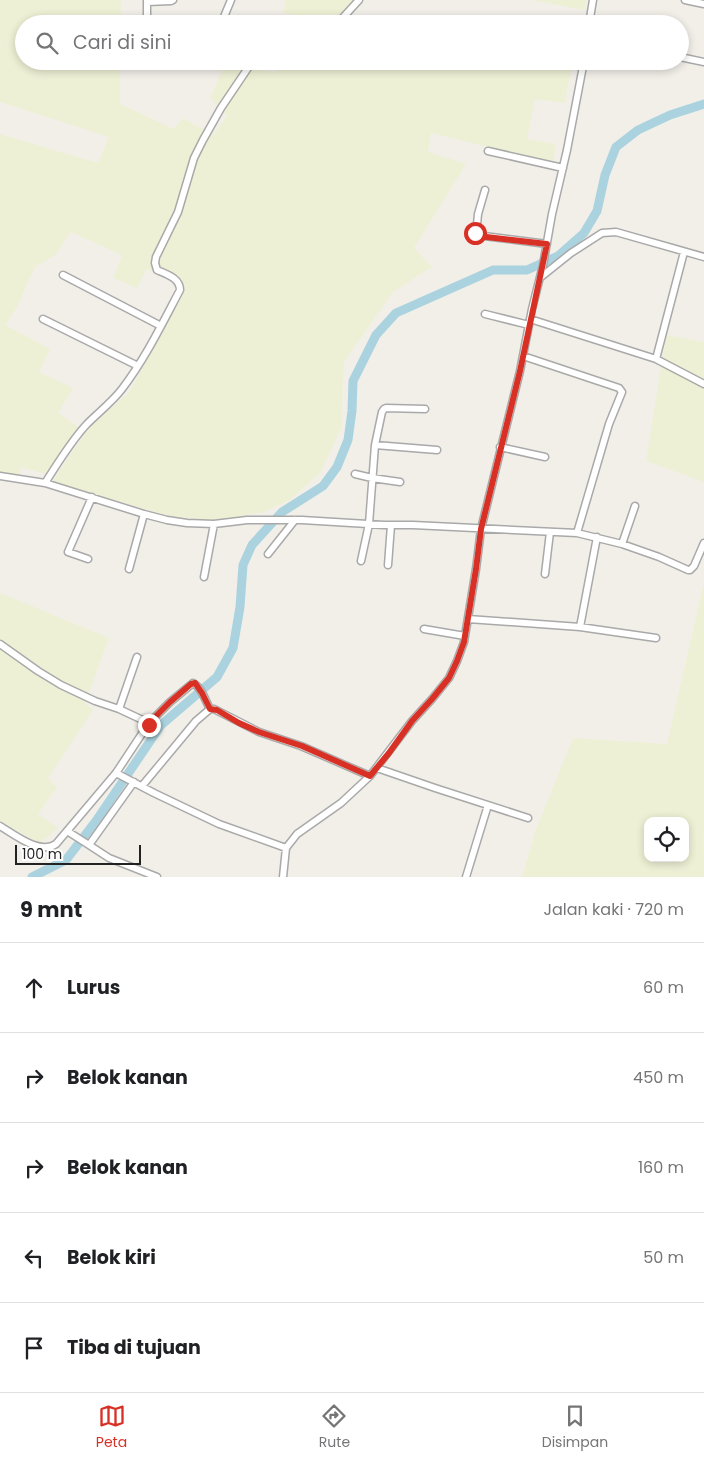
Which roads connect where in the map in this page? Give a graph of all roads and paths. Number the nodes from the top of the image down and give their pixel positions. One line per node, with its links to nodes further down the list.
1 (173, 0): 6 (street)
2 (231, 0): 9 (street)
3 (359, 0): 10 (street)
4 (593, 0): 11 (street)
5 (685, 0): 7 (street)
6 (147, 1): 8 (street)
7 (704, 4)
8 (147, 15)
9 (225, 15)
10 (345, 15)
11 (590, 15)
12 (689, 59): 13 (street)
13 (704, 62)
14 (247, 70): 27 (street)
15 (582, 70): 17 (street)
16 (488, 151): 17 (street)
17 (563, 168): 19 (street)
18 (485, 190): 19 (street)
19 (547, 247): 23 (street)
20 (684, 252): 21 (street); 23 (street); 29 (street)
21 (704, 257)
22 (63, 275): 27 (street)
23 (541, 277): 26 (street)
24 (485, 314): 26 (street)
25 (43, 319): 30 (street)
26 (530, 322): 28 (street); 29 (street)
27 (161, 326): 30 (street)
28 (523, 356): 34 (street); 51 (street)
29 (656, 359): 31 (street)
30 (138, 366): 41 (street)
31 (704, 384)
32 (425, 409): 33 (street)
33 (375, 445): 35 (street); 39 (street)
34 (500, 447): 36 (street); 49 (street)
35 (437, 450)
36 (544, 457)
37 (355, 474): 39 (street)
38 (0, 476): 41 (street)
39 (372, 478): 40 (street); 47 (street)
40 (400, 482)
41 (45, 483): 42 (street)
42 (92, 498): 44 (street); 56 (street)
43 (635, 506): 54 (street)
44 (144, 514): 46 (street); 59 (street)
45 (295, 520): 46 (street); 47 (street); 55 (street)
46 (214, 524): 61 (street)
47 (370, 524): 48 (street); 57 (street)
48 (391, 525): 49 (street); 58 (street)
49 (481, 529): 50 (street); 62 (street)
50 (550, 532): 51 (street); 60 (street)
51 (577, 533): 52 (street)
52 (597, 537): 54 (street); 63 (street)
53 (704, 543): 54 (street)
54 (622, 544)
55 (268, 554)
56 (88, 559)
57 (361, 561)
58 (388, 565)
59 (129, 569)
60 (545, 574)
61 (204, 577)
62 (468, 619): 63 (street); 65 (street)
63 (580, 627): 66 (street)
64 (424, 629): 65 (street)
65 (465, 636): 72 (street)
66 (656, 638)
67 (0, 644): 69 (street)
68 (137, 657): 69 (street)
69 (119, 709): 71 (street)
70 (210, 709): 71 (street); 74 (street); 76 (street)
71 (149, 723): 73 (street)
72 (377, 768): 74 (street); 77 (street)
73 (118, 774): 75 (street); 80 (street)
74 (370, 776): 82 (street)
75 (131, 781): 76 (street); 81 (street)
76 (142, 786): 82 (street)
77 (488, 805): 78 (street); 85 (street)
78 (528, 818)
79 (0, 826): 80 (street)
80 (67, 831): 81 (street)
81 (86, 844): 83 (street)
82 (286, 848): 84 (street)
83 (157, 877)
84 (283, 877)
85 (466, 877)

